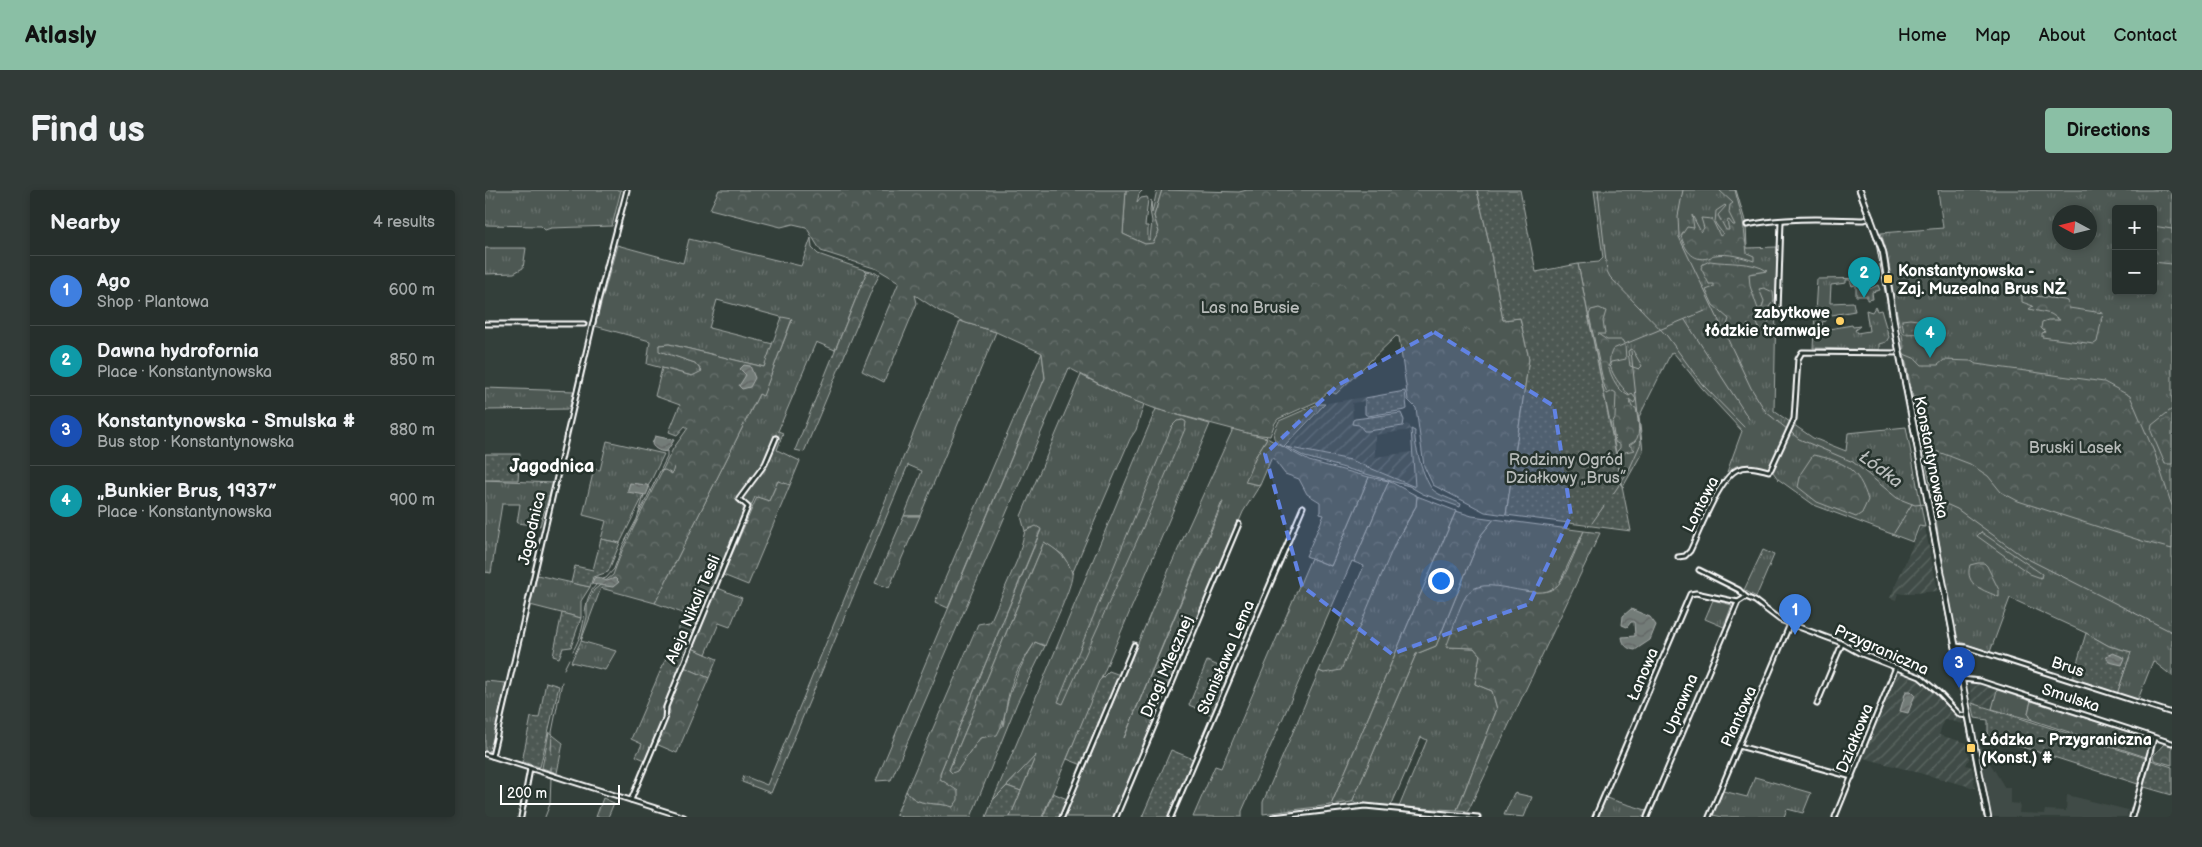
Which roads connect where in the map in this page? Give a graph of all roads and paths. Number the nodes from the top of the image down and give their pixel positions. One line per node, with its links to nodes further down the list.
1 (627, 190): 30 (street, Jagodnica)
2 (1860, 190): 3 (main road, Konstantynowska)
3 (1872, 218): 4 (street); 9 (main road, Konstantynowska)
4 (1781, 221): 5 (street); 6 (street)
5 (1747, 225)
6 (1778, 311)
7 (485, 324): 8 (street)
8 (584, 324)
9 (1900, 353): 13 (street, Lontowa); 20 (main road, Konstantynowska)
10 (776, 438): 33 (street, Aleja Nikoli Tesli)
11 (1303, 507): 38 (street, Stanisława Lema)
12 (1239, 524): 37 (street, Drogi Mlecznej)
13 (1678, 557)
14 (1699, 570): 15 (street, Przygraniczna)
15 (1745, 597): 16 (street); 17 (street, Przygraniczna)
16 (1738, 602): 41 (street, Łanowa); 42 (street, Uprawna)
17 (1790, 624): 18 (street, Przygraniczna); 28 (street, Plantowa)
18 (1842, 644): 21 (street, Przygraniczna); 23 (street)
19 (1134, 645): 36 (street)
20 (1955, 646): 22 (main road, Konstantynowska); 24 (street, Brus)
21 (1896, 667): 25 (street, Przygraniczna); 32 (street, Działkowa)
22 (1962, 679): 25 (main road, Konstantynowska); 26 (street, Smulska)
23 (1817, 704)
24 (2172, 713)
25 (1969, 716): 45 (main road, Konstantynowska)
26 (2154, 738): 27 (street, Smulska); 46 (street)
27 (2172, 743)
28 (1739, 746): 32 (street); 43 (street, Plantowa)
29 (485, 754): 30 (street)
30 (491, 756): 31 (street)
31 (530, 768): 33 (street); 34 (street)
32 (1852, 777): 44 (street, Działkowa)
33 (631, 800): 35 (street)
34 (521, 817)
35 (684, 817)
36 (1062, 817)
37 (1116, 817)
38 (1171, 817)
39 (1273, 817): 40 (street)
40 (1478, 817)
41 (1595, 817)
42 (1647, 817)
43 (1709, 817)
44 (1835, 817)
45 (1988, 817)
46 (2132, 817)

